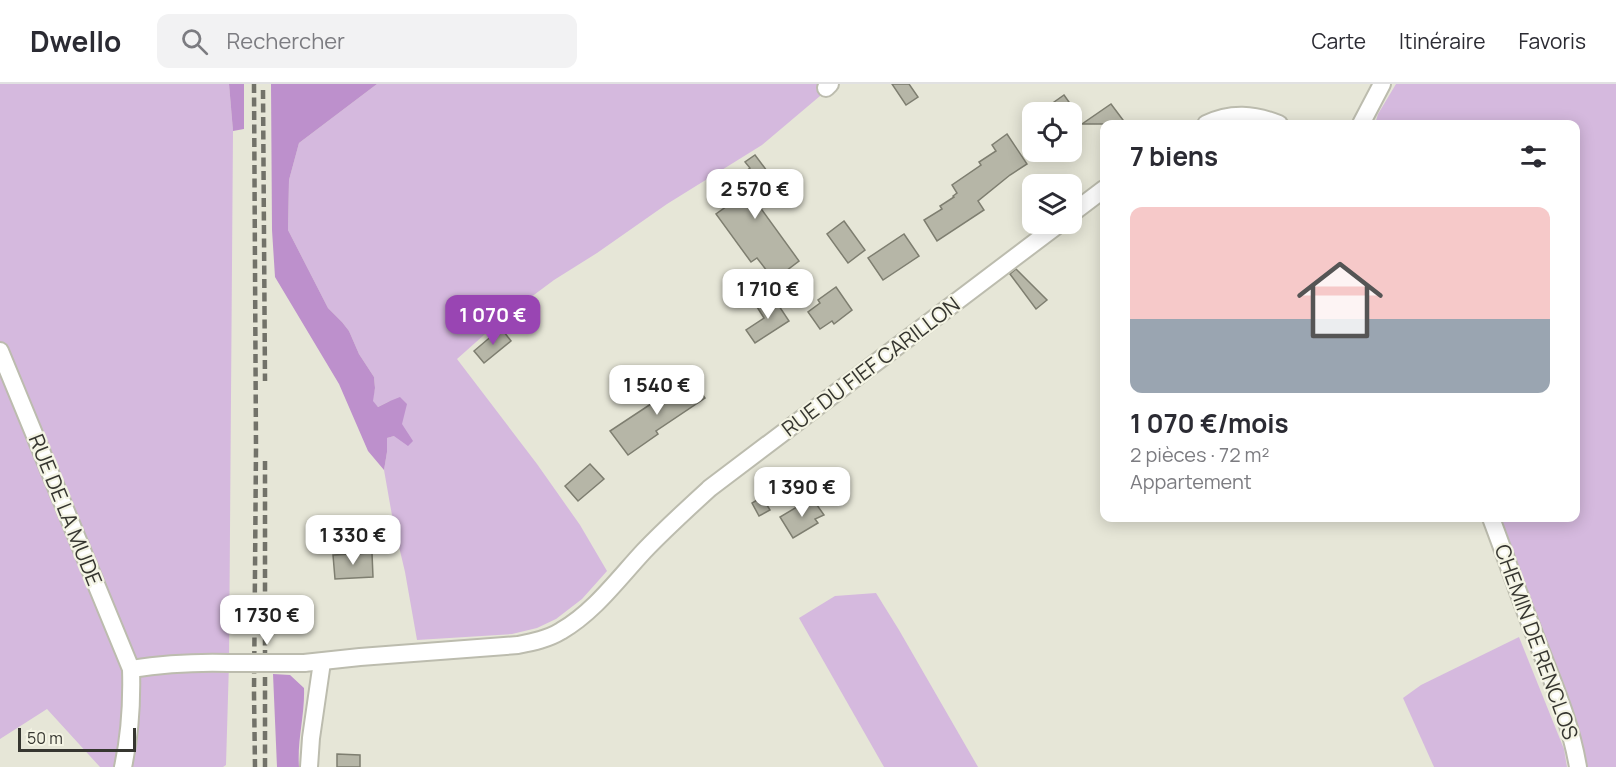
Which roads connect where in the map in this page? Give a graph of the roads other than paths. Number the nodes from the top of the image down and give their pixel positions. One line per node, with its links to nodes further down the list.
1 (1382, 84): 4 (street)
2 (1215, 120): 3 (street)
3 (1268, 120)
4 (1363, 120)
5 (1100, 192): 6 (street)
6 (1082, 206)
7 (1046, 234): 10 (street, RUE DU FIEF CARILLON)
8 (0, 351): 11 (street, RUE DE LA MUDE)
9 (1492, 522): 14 (street, CHEMIN DE RENCLOS)
10 (322, 662): 11 (street, RUE DU FIEF CARILLON, bridge); 13 (street)
11 (130, 669): 12 (street)
12 (123, 767)
13 (309, 767)
14 (1578, 767)

